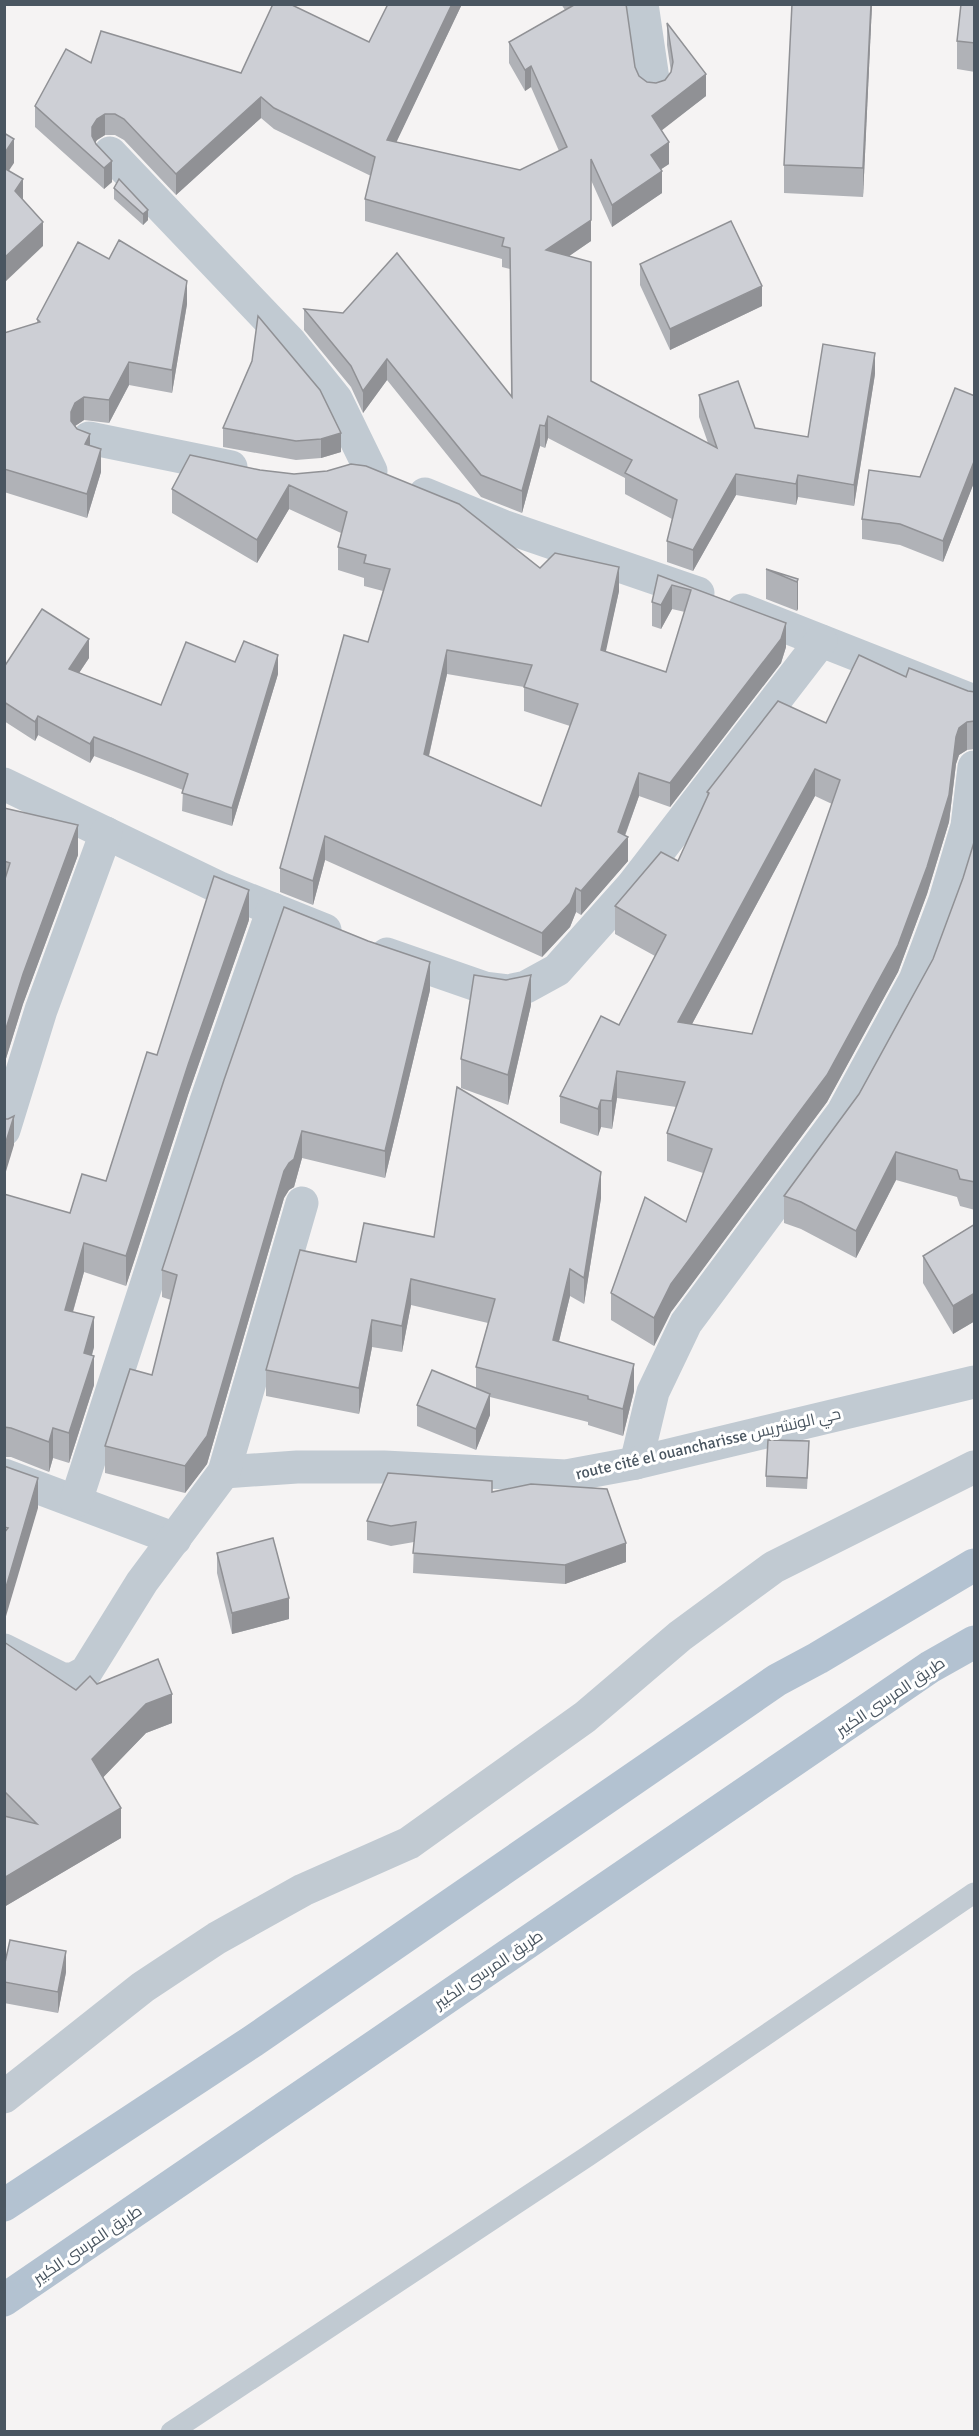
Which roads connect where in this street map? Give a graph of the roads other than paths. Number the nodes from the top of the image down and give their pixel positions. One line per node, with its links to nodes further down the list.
1 (642, 4): 2 (street)
2 (654, 86)
3 (110, 153): 6 (street)
4 (89, 438): 5 (street)
5 (264, 475)
6 (821, 641): 7 (street); 11 (street)
7 (975, 701)
8 (975, 767): 15 (street)
9 (8, 795): 10 (street)
10 (106, 833): 11 (street); 12 (street)
11 (273, 909): 19 (street)
12 (4, 1130)
13 (302, 1203): 17 (street)
14 (975, 1382): 15 (street, route cité el ouancharisse حي الونشريس)
15 (636, 1463): 17 (street, route cité el ouancharisse حي الونشريس)
16 (975, 1467): 25 (street)
17 (224, 1472): 20 (street)
18 (4, 1475): 19 (street)
19 (76, 1501): 20 (street)
20 (174, 1539): 23 (street)
21 (975, 1565): 26 (main road)
22 (975, 1642): 27 (main road, طريق المرسى الكبير)
23 (4, 1650)
24 (975, 1893): 28 (lane)
25 (4, 2097)
26 (4, 2205)
27 (4, 2300)
28 (171, 2432)

